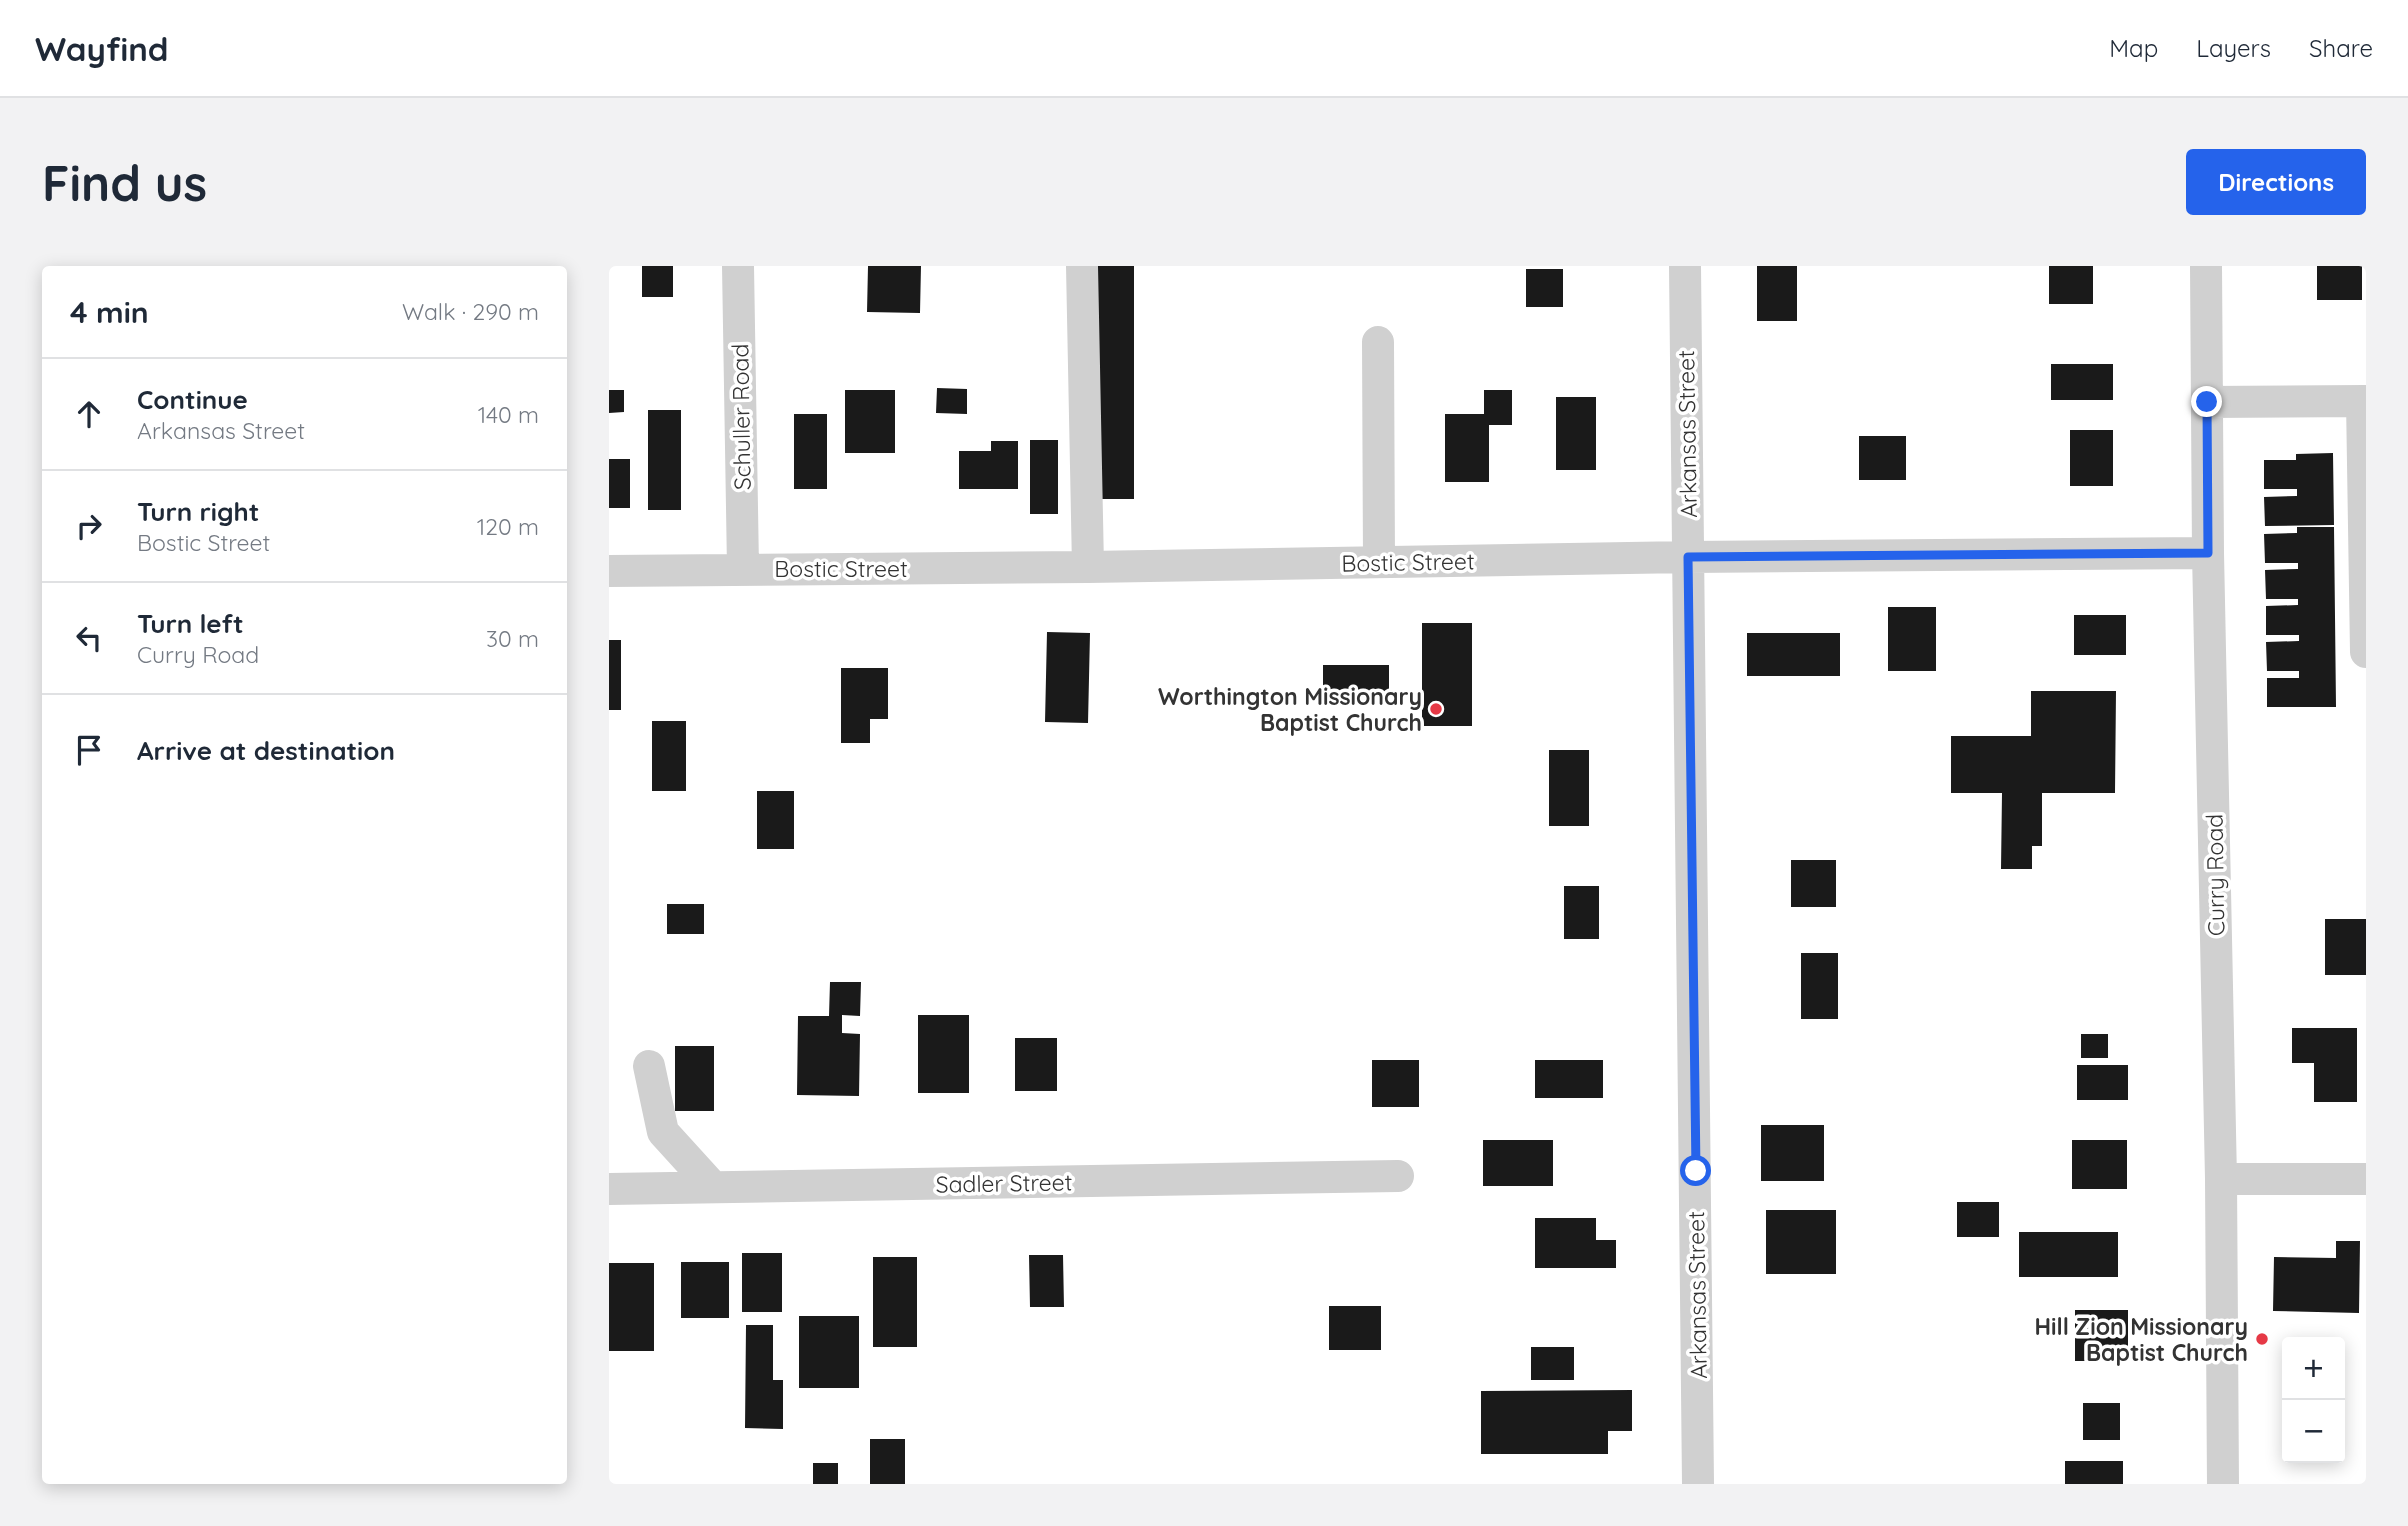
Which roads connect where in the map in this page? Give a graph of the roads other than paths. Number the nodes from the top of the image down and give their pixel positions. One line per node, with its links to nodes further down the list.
1 (738, 266): 12 (street, Schuller Road)
2 (1082, 266): 11 (street)
3 (1685, 266): 9 (street, Arkansas Street)
4 (2206, 266): 7 (street, Curry Road)
5 (1378, 342): 10 (street)
6 (2364, 401): 7 (street); 14 (street)
7 (2207, 402): 8 (street, Curry Road)
8 (2208, 553): 9 (street, Bostic Street); 17 (street, Curry Road)
9 (1688, 557): 10 (street, Bostic Street); 21 (street, Arkansas Street)
10 (1379, 562): 11 (street, Bostic Street)
11 (1088, 567): 12 (street, Bostic Street)
12 (743, 568): 13 (street, Bostic Street)
13 (609, 571)
14 (2366, 652)
15 (649, 1066): 19 (street)
16 (1398, 1176): 19 (street, Sadler Street)
17 (2221, 1179): 18 (street); 22 (street, Curry Road)
18 (2366, 1179)
19 (713, 1187): 20 (street, Sadler Street)
20 (609, 1189)
21 (1698, 1484)
22 (2223, 1484)

